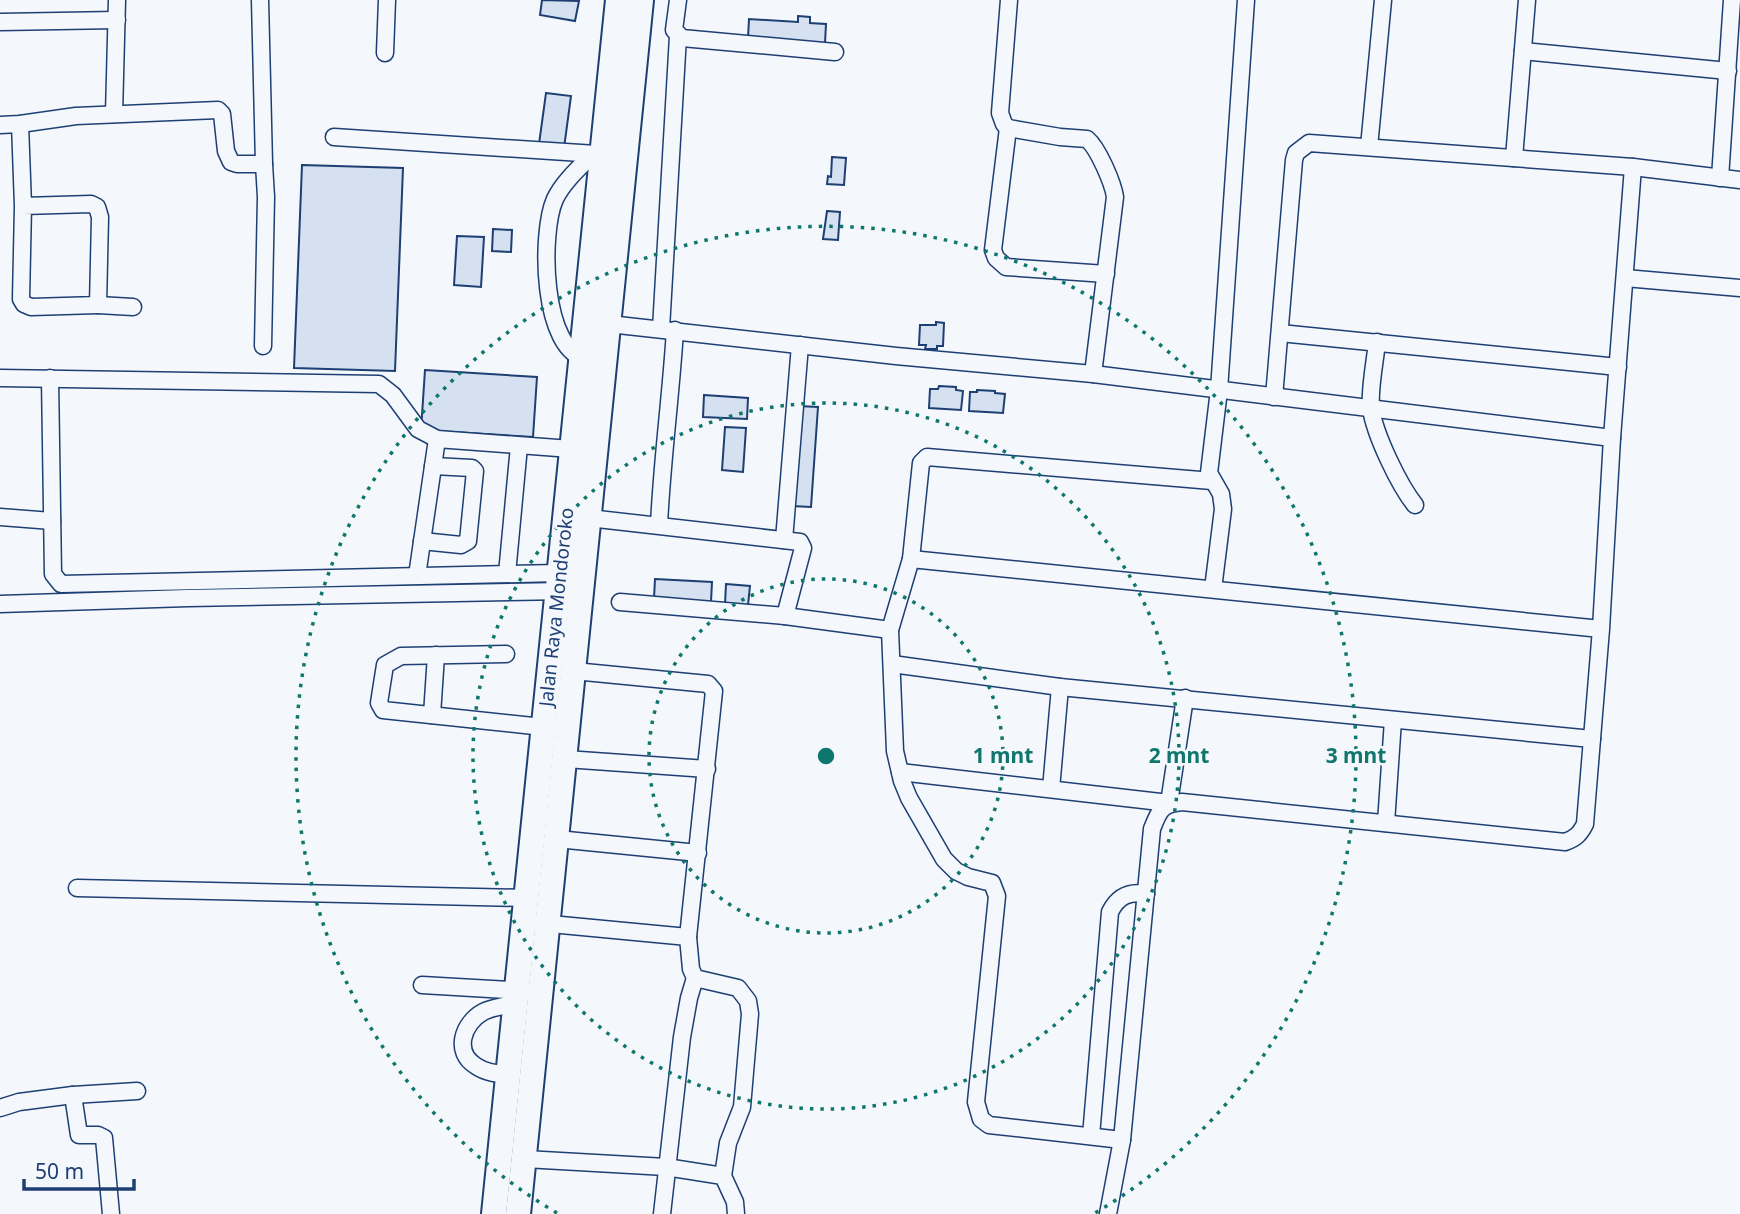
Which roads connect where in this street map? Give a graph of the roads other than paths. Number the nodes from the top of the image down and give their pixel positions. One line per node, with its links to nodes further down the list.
1 (117, 0): 12 (street)
2 (260, 0): 28 (street)
3 (387, 0): 17 (street)
4 (618, 0): 26 (highway, Jalan Raya Mondoroko)
5 (641, 0): 26 (highway, Jalan Raya Mondoroko)
6 (678, 0): 14 (street)
7 (1010, 0): 23 (street)
8 (1246, 0): 51 (street)
9 (1383, 0): 25 (street)
10 (1527, 0): 15 (street)
11 (1732, 0): 18 (street)
12 (117, 20): 13 (street); 20 (street)
13 (0, 22)
14 (678, 36): 16 (street); 40 (street)
15 (1523, 51): 19 (street); 27 (street)
16 (835, 52)
17 (385, 53)
18 (1735, 53): 19 (street)
19 (1728, 71): 30 (street)
20 (114, 114): 21 (street); 28 (street)
21 (20, 124): 22 (street); 32 (street)
22 (0, 125)
23 (1008, 128): 33 (street); 33 (street)
24 (334, 137): 26 (street)
25 (1369, 147): 27 (street); 41 (street)
26 (606, 155): 38 (highway, Jalan Raya Mondoroko); 39 (highway, Jalan Raya Mondoroko); 45 (street)
27 (1514, 158): 29 (street)
28 (264, 164): 44 (street)
29 (1633, 167): 30 (street); 34 (street)
30 (1720, 178): 31 (street)
31 (1740, 180)
32 (23, 206): 36 (street); 36 (street)
33 (1106, 274): 48 (street)
34 (1625, 278): 35 (street); 47 (street)
35 (1740, 288)
36 (98, 305): 37 (street)
37 (133, 307)
38 (584, 321): 39 (street); 45 (highway, Jalan Raya Mondoroko)
39 (608, 324): 40 (street); 46 (highway, Jalan Raya Mondoroko)
40 (668, 330): 43 (street); 65 (street)
41 (1280, 333): 42 (street); 52 (street)
42 (1377, 342): 47 (street); 53 (street)
43 (800, 345): 48 (street); 66 (street)
44 (263, 346)
45 (580, 358): 46 (street); 57 (highway, Jalan Raya Mondoroko)
46 (605, 361): 63 (highway, Jalan Raya Mondoroko)
47 (1618, 367): 54 (street)
48 (1093, 374): 51 (street)
49 (0, 378): 50 (street)
50 (50, 378): 55 (street); 64 (street)
51 (1219, 390): 52 (street); 59 (street)
52 (1274, 397): 53 (street)
53 (1371, 408): 54 (street); 60 (street)
54 (1612, 438): 77 (street)
55 (436, 439): 56 (street); 58 (street)
56 (519, 446): 57 (street); 69 (street)
57 (571, 449): 61 (highway, Jalan Raya Mondoroko)
58 (433, 466): 67 (street); 67 (street)
59 (1212, 481): 68 (street); 72 (street)
60 (1415, 505)
61 (564, 516): 63 (street); 71 (highway, Jalan Raya Mondoroko)
62 (0, 517): 64 (street)
63 (589, 518): 65 (street); 73 (highway, Jalan Raya Mondoroko)
64 (52, 521): 70 (street)
65 (659, 525): 66 (street)
66 (783, 540): 76 (street)
67 (422, 541): 70 (street)
68 (911, 559): 72 (street); 78 (street)
69 (507, 574): 70 (street); 71 (street)
70 (417, 576)
71 (558, 582): 73 (street); 75 (street); 79 (highway, Jalan Raya Mondoroko)
72 (1213, 589): 77 (street)
73 (582, 592): 82 (highway, Jalan Raya Mondoroko)
74 (620, 602): 76 (street)
75 (0, 604)
76 (793, 617): 78 (street)
77 (1601, 629): 90 (street)
78 (890, 630): 83 (street)
79 (552, 650): 82 (highway); 88 (highway, Jalan Raya Mondoroko)
80 (506, 654): 81 (street)
81 (436, 655): 86 (street); 86 (street)
82 (575, 662): 89 (highway, Jalan Raya Mondoroko); 92 (street)
83 (892, 664): 84 (street); 93 (street)
84 (1060, 687): 85 (street); 94 (street)
85 (1185, 698): 87 (street); 95 (street)
86 (432, 715): 88 (street)
87 (1393, 720): 90 (street); 96 (street)
88 (544, 726): 89 (street); 101 (highway, Jalan Raya Mondoroko)
89 (569, 730): 91 (highway, Jalan Raya Mondoroko)
90 (1592, 739): 96 (street)
91 (566, 759): 92 (street); 97 (highway, Jalan Raya Mondoroko)
92 (707, 769): 98 (street)
93 (900, 772): 94 (street); 111 (street)
94 (1051, 789): 95 (street)
95 (1169, 803): 96 (street); 100 (street)
96 (1386, 823)
97 (557, 839): 98 (street); 102 (highway, Jalan Raya Mondoroko)
98 (698, 853): 103 (street)
99 (77, 888): 101 (street)
100 (1146, 894): 111 (street); 112 (street)
101 (525, 910): 102 (street); 106 (highway, Jalan Raya Mondoroko)
102 (549, 924): 103 (street); 106 (highway, Jalan Raya Mondoroko)
103 (688, 937): 104 (street)
104 (695, 978): 113 (street); 115 (street)
105 (422, 985): 106 (street)
106 (525, 995): 107 (highway, Jalan Raya Mondoroko); 107 (street); 114 (highway, Jalan Raya Mondoroko)
107 (509, 1074): 114 (highway, Jalan Raya Mondoroko)
108 (137, 1091): 109 (street)
109 (73, 1095): 110 (street); 116 (street)
110 (0, 1108)
111 (1091, 1136): 112 (street)
112 (1122, 1140): 121 (street)
113 (666, 1167): 114 (street); 115 (street); 119 (street)
114 (515, 1174): 117 (highway, Jalan Raya Mondoroko); 118 (highway, Jalan Raya Mondoroko)
115 (723, 1176): 120 (street)
116 (111, 1214)
117 (494, 1214)
118 (518, 1214)
119 (662, 1214)
120 (736, 1214)
121 (1108, 1214)

